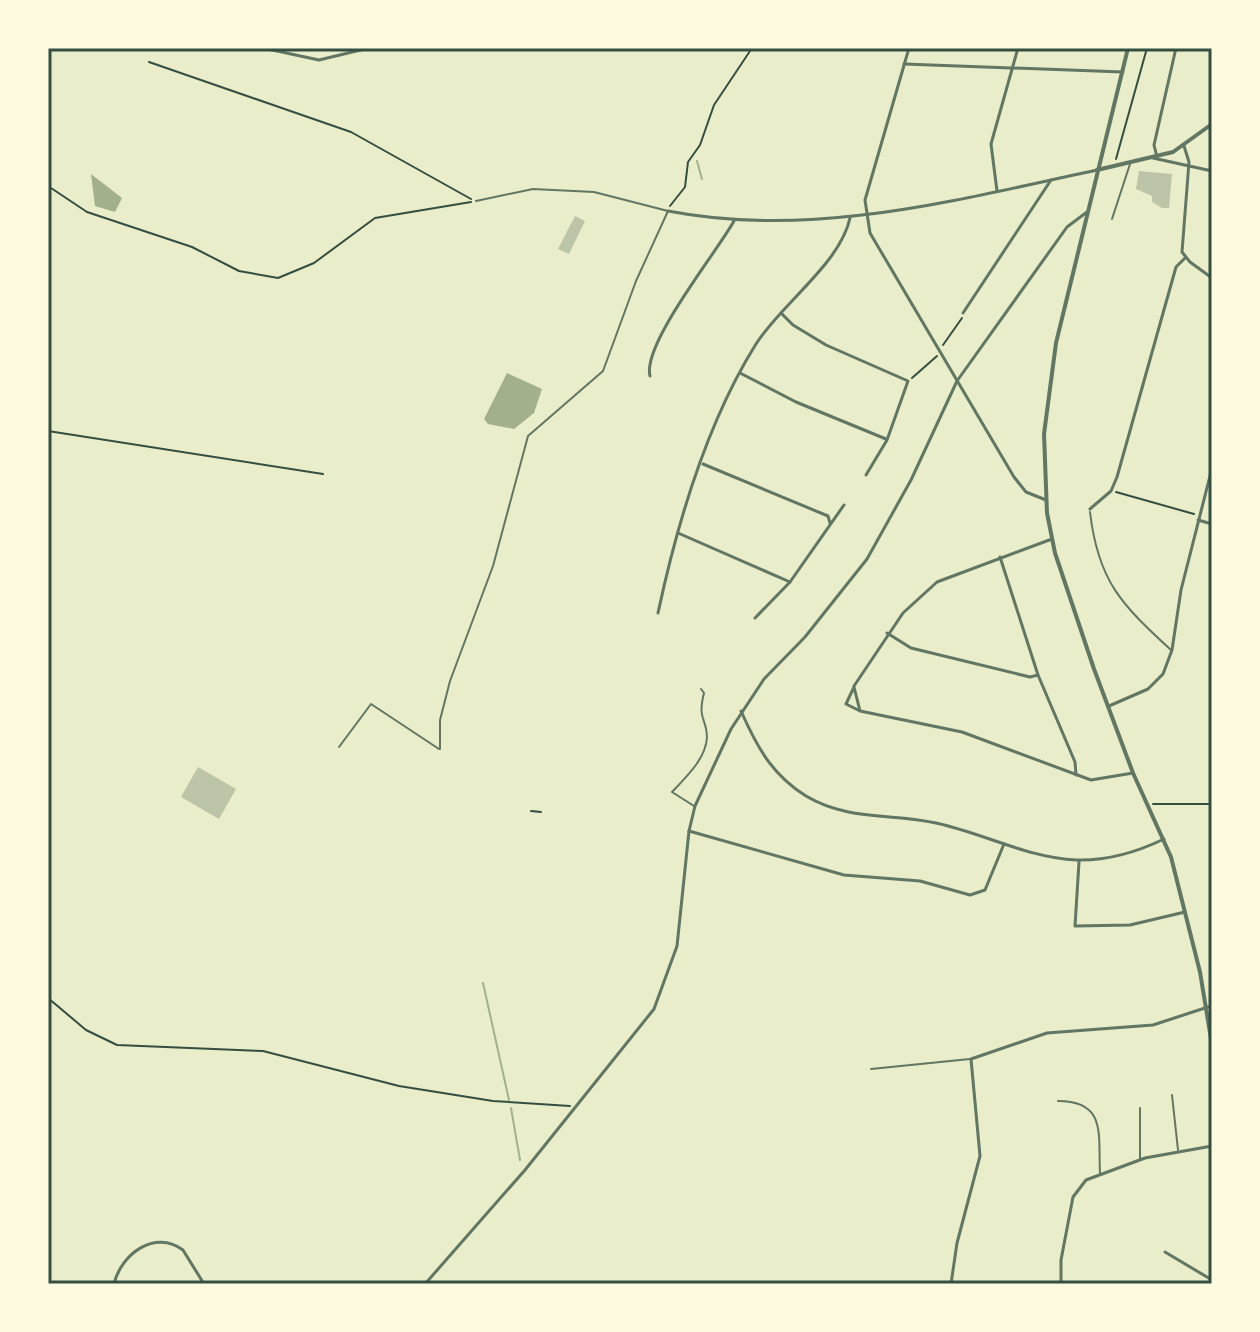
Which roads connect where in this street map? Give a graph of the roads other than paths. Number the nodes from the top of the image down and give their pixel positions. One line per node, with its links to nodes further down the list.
1 (263, 48): 2 (street)
2 (369, 48)
3 (909, 48): 7 (street)
4 (1018, 48): 8 (street)
5 (1128, 48): 9 (street)
6 (1176, 48): 12 (street)
7 (904, 64): 8 (street); 22 (street)
8 (1012, 68): 9 (street); 18 (street)
9 (1123, 72): 15 (street)
10 (1212, 124): 11 (street)
11 (1184, 146): 12 (street); 14 (street)
12 (1155, 157): 13 (street); 14 (street)
13 (1130, 163): 15 (street); 24 (lane)
14 (1188, 166): 16 (street); 26 (street)
15 (1097, 170): 17 (street); 21 (street)
16 (1212, 171)
17 (1051, 180): 18 (street); 29 (street)
18 (997, 191): 22 (street)
19 (476, 201): 20 (lane)
20 (668, 211): 25 (street); 57 (lane)
21 (1088, 211): 32 (street); 37 (street)
22 (866, 214): 23 (street); 32 (street)
23 (850, 218): 25 (street); 28 (street)
24 (1112, 219)
25 (734, 221): 31 (street)
26 (1185, 258): 27 (street); 39 (street)
27 (1212, 278)
28 (781, 313): 30 (street); 33 (street)
29 (963, 313)
30 (740, 373): 33 (street); 34 (street)
31 (650, 376)
32 (957, 381): 37 (street); 55 (street)
33 (887, 440): 36 (street)
34 (703, 464): 41 (street); 43 (street)
35 (1212, 468): 40 (street)
36 (866, 475)
37 (1046, 500): 44 (street)
38 (844, 505): 41 (street)
39 (1090, 509): 50 (lane)
40 (1199, 518): 42 (street); 50 (street)
41 (830, 523): 46 (street)
42 (1212, 524)
43 (678, 533): 46 (street); 47 (street)
44 (1052, 539): 45 (street); 54 (street)
45 (1000, 557): 49 (street); 51 (street)
46 (790, 582): 48 (street)
47 (658, 613)
48 (755, 618)
49 (887, 633): 51 (street); 52 (street)
50 (1172, 650): 54 (street)
51 (1038, 675): 59 (street)
52 (854, 687): 56 (street); 56 (street)
53 (701, 689): 60 (lane)
54 (1108, 706): 58 (street)
55 (741, 711): 60 (street); 63 (street)
56 (860, 711): 59 (street)
57 (339, 747)
58 (1133, 773): 59 (street); 62 (street)
59 (1076, 776)
60 (695, 806): 61 (street)
61 (689, 831): 63 (street); 81 (street)
62 (1164, 839): 64 (street); 65 (street)
63 (1004, 843): 64 (street)
64 (1079, 860): 65 (street)
65 (1185, 912): 66 (street)
66 (1209, 1008): 67 (street); 68 (street)
67 (1212, 1045)
68 (971, 1059): 69 (lane); 82 (street)
69 (871, 1069)
70 (1172, 1095): 74 (lane)
71 (1058, 1101): 76 (lane)
72 (1140, 1108): 75 (lane)
73 (1212, 1146): 74 (street)
74 (1178, 1151): 75 (street)
75 (1140, 1160): 76 (street)
76 (1100, 1173): 83 (street)
77 (1165, 1252): 78 (street)
78 (1212, 1280)
79 (114, 1284): 80 (street)
80 (204, 1284)
81 (425, 1284)
82 (951, 1284)
83 (1061, 1284)

